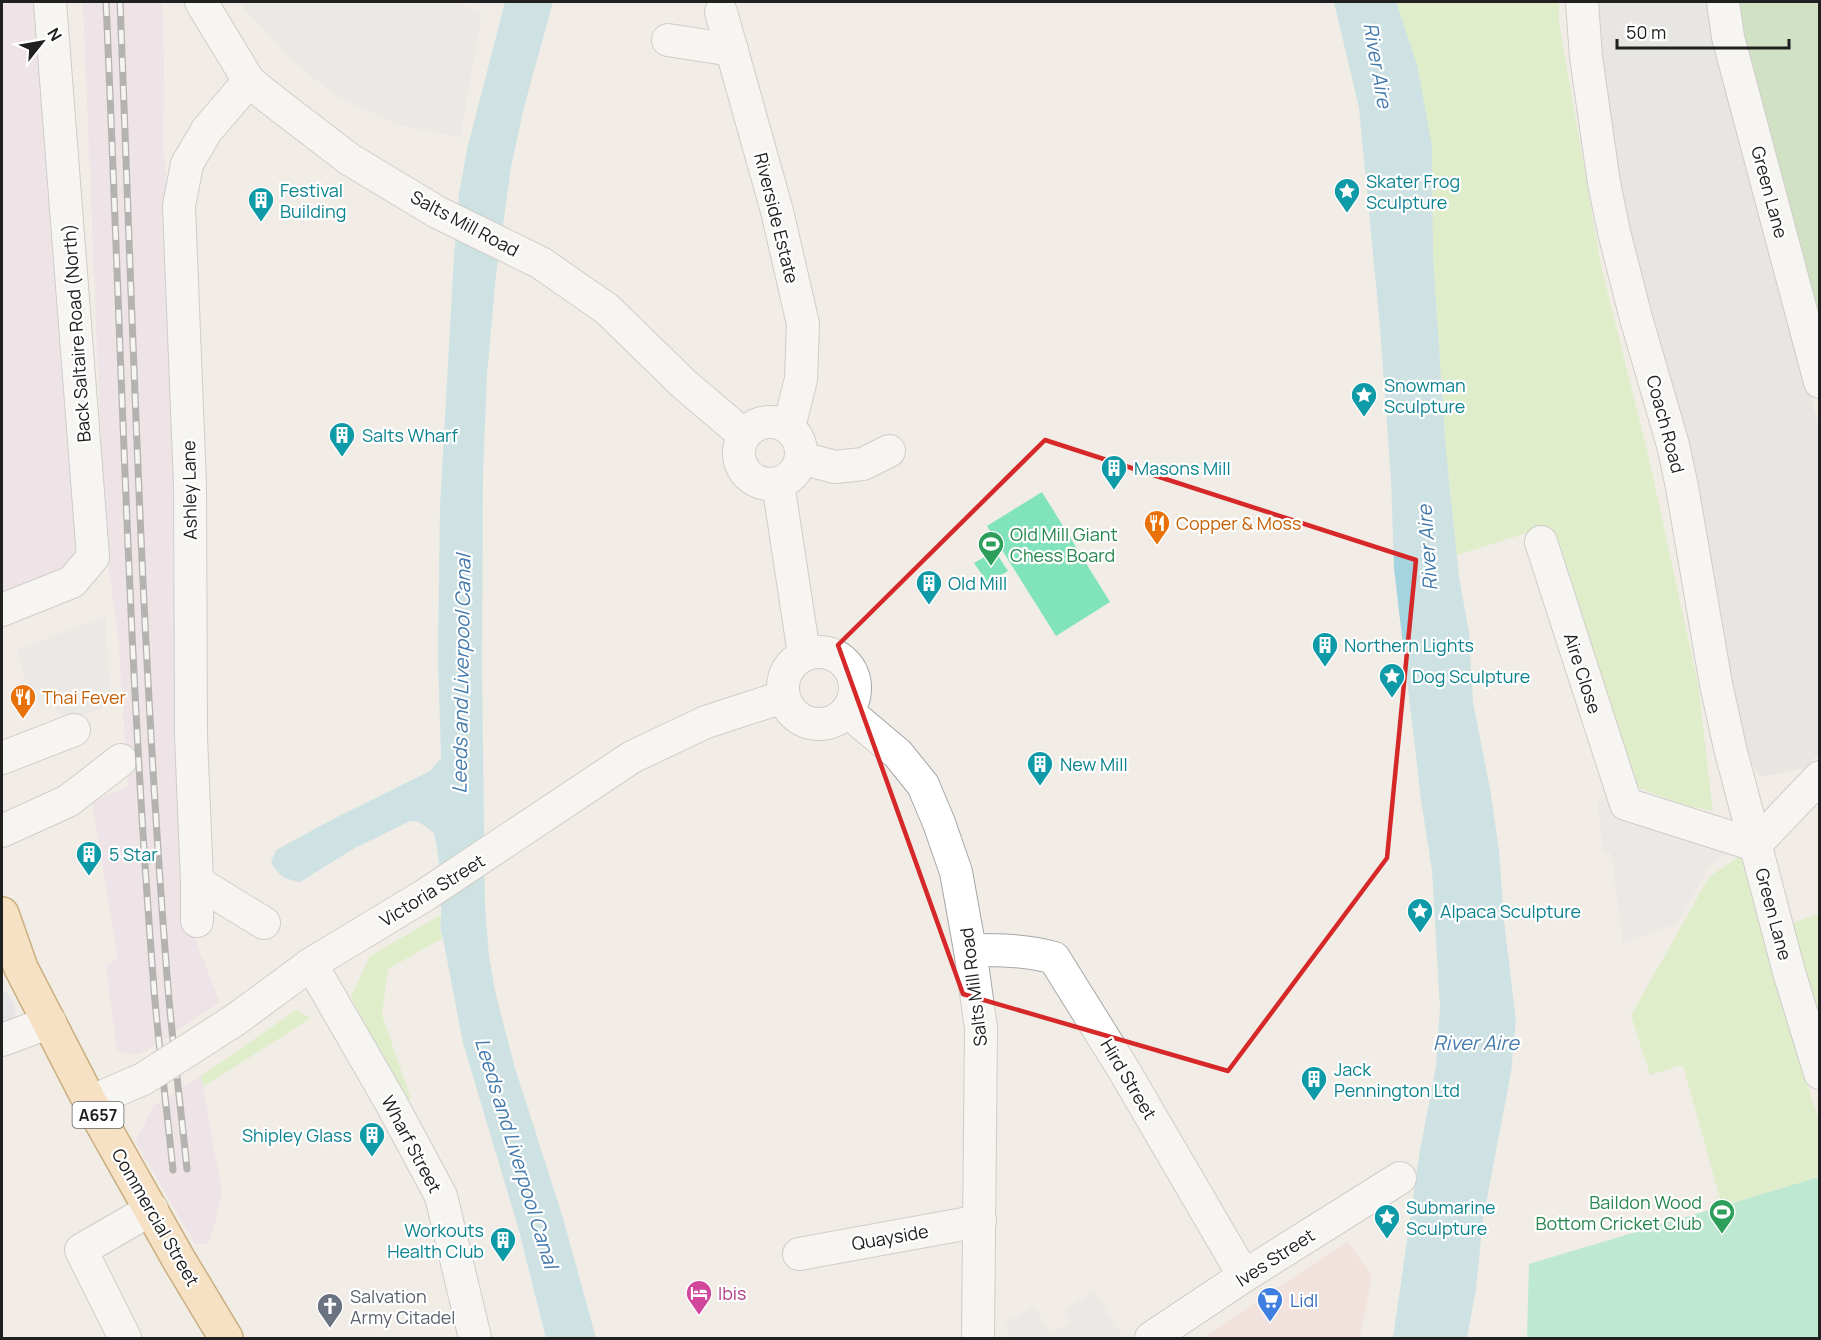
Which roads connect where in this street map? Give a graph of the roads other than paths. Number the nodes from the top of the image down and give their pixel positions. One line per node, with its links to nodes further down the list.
1 (50, 2): 16 (street, Back Saltaire Road (North))
2 (201, 2): 8 (street, Salts Mill Road)
3 (1582, 2): 25 (street, Coach Road)
4 (1723, 2): 9 (street, Green Lane)
5 (721, 12): 7 (street, Riverside Estate)
6 (668, 40): 7 (street)
7 (732, 50): 10 (street, Riverside Estate)
8 (249, 81): 11 (street, Salts Mill Road); 26 (street, Ashley Lane)
9 (1820, 382)
10 (789, 427): 11 (street); 13 (street)
11 (744, 435): 14 (street)
12 (889, 451): 13 (street)
13 (801, 458): 14 (street)
14 (778, 483): 17 (street)
15 (1541, 542): 25 (street, Aire Close)
16 (2, 610)
17 (804, 654): 18 (street); 19 (street)
18 (783, 696): 19 (street); 31 (street, Victoria Street)
19 (848, 711): 30 (street, Salts Mill Road)
20 (74, 730): 21 (street)
21 (2, 758)
22 (121, 760): 24 (street)
23 (1820, 777): 25 (street, Green Lane)
24 (2, 831)
25 (1755, 845): 35 (street, Green Lane)
26 (197, 882): 28 (street, Ashley Lane); 29 (street)
27 (2, 914): 32 (main road, A657)
28 (197, 921)
29 (264, 923)
30 (970, 950): 39 (street, Salts Mill Road); 41 (street, Hird Street)
31 (311, 964): 36 (street, Victoria Street, bridge); 44 (street, Wharf Street)
32 (11, 969): 33 (main road, Commercial Street / A657)
33 (50, 1022): 34 (street); 36 (main road, Commercial Street / A657)
34 (2, 1040)
35 (1820, 1073)
36 (90, 1102): 38 (main road, Commercial Street / A657)
37 (1400, 1178): 41 (street, Ives Street)
38 (152, 1209): 42 (street); 43 (main road, Commercial Street / A657)
39 (980, 1221): 40 (street, Quayside); 45 (street, Salts Mill Road)
40 (799, 1254)
41 (1244, 1276): 46 (street, Ives Street)
42 (125, 1338)
43 (226, 1338)
44 (474, 1338)
45 (978, 1338)
46 (1151, 1338)

